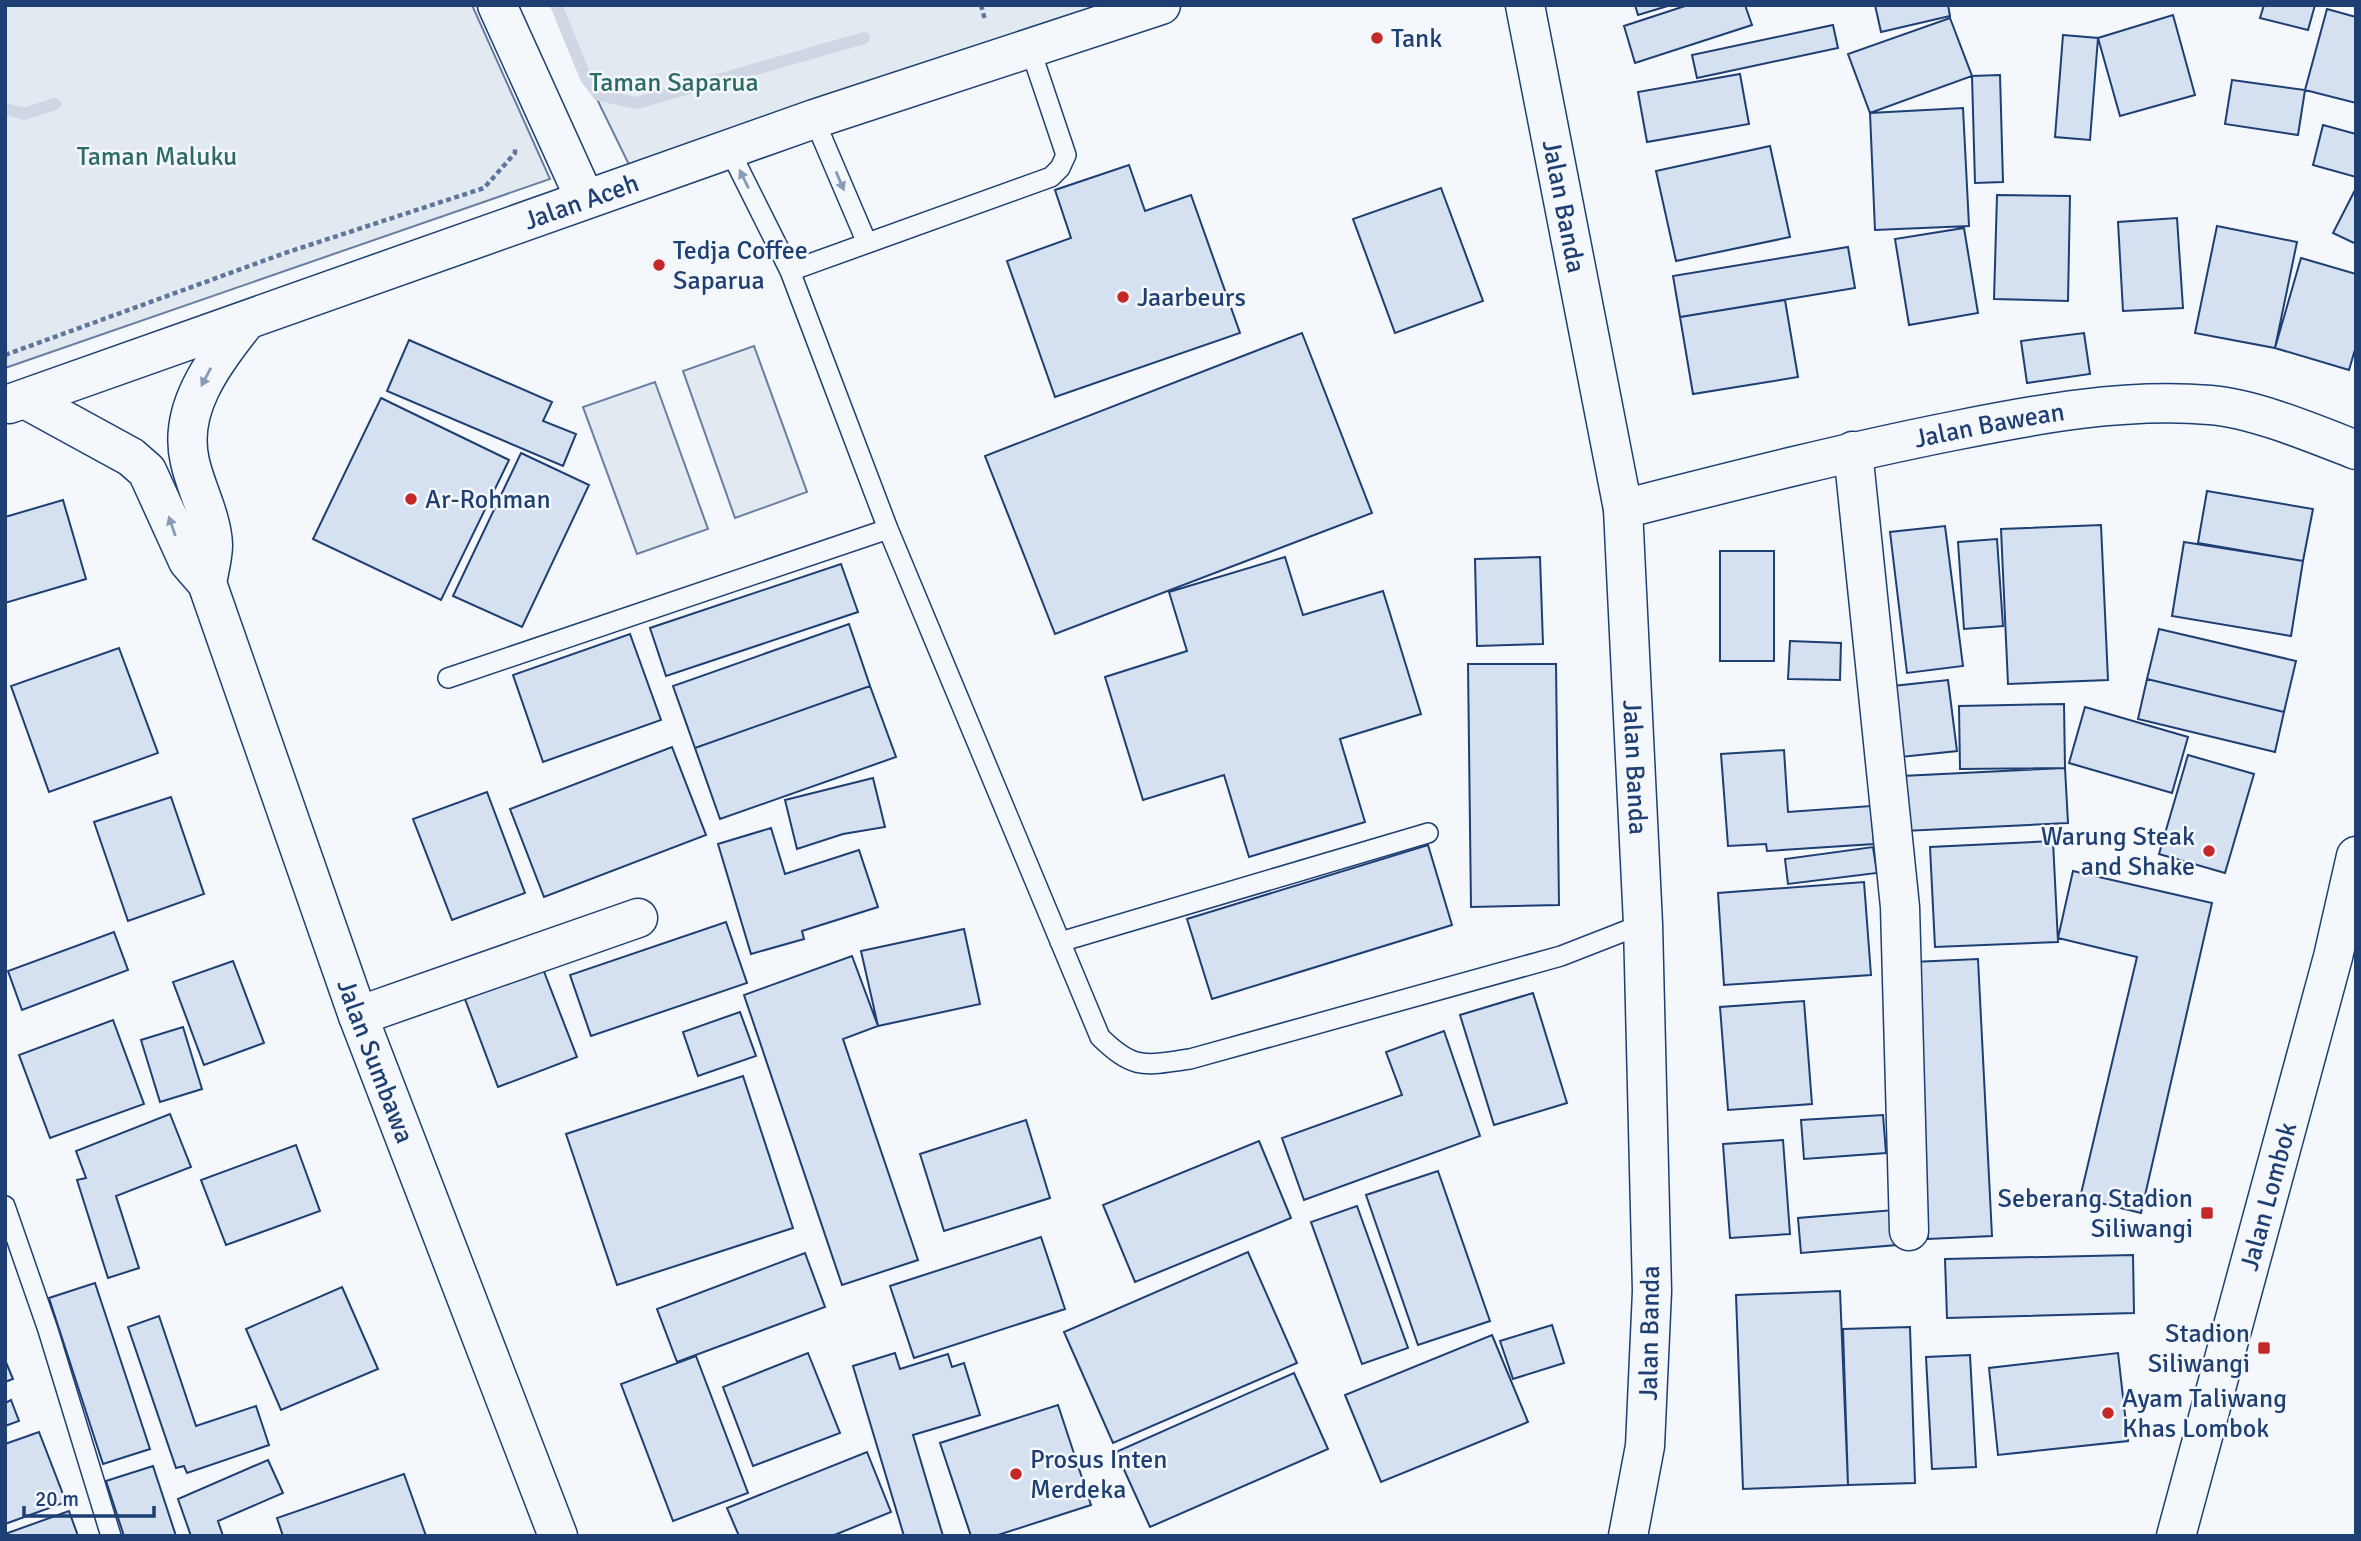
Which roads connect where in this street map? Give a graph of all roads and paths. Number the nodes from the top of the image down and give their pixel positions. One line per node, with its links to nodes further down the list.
1 (497, 5): 10 (street)
2 (981, 5): 5 (path)
3 (1161, 5): 6 (street, Jalan Aceh)
4 (1525, 5): 18 (street, Jalan Banda)
5 (986, 24)
6 (1030, 48): 7 (street, Jalan Aceh); 11 (lane)
7 (814, 119): 9 (street, Jalan Aceh); 11 (lane, one-way to 11)
8 (515, 143): 14 (path)
9 (729, 149): 10 (street, Jalan Aceh); 12 (lane, one-way to 9)
10 (585, 199): 13 (street, Jalan Aceh)
11 (867, 243): 12 (lane)
12 (790, 271): 19 (lane)
13 (246, 321): 15 (street, Jalan Aceh); 20 (street, Jalan Sumbawa, one-way to 20)
14 (5, 355)
15 (15, 402): 20 (street, Jalan Sumbawa, one-way to 15)
16 (2356, 450): 17 (street, Jalan Bawean)
17 (1853, 451): 18 (street, Jalan Bawean); 30 (street)
18 (1623, 509): 25 (street, Jalan Banda)
19 (888, 529): 21 (lane); 26 (lane)
20 (207, 583): 28 (street, Jalan Sumbawa)
21 (448, 678)
22 (1428, 833): 26 (lane)
23 (2356, 856): 27 (street, Jalan Lombok)
24 (638, 918): 28 (street)
25 (1643, 924): 26 (lane); 33 (street, Jalan Banda)
26 (1060, 942)
27 (2344, 959): 34 (street, Jalan Lombok)
28 (358, 1016): 32 (street, Jalan Sumbawa)
29 (5, 1206): 31 (lane)
30 (1909, 1231)
31 (111, 1536)
32 (558, 1536)
33 (1628, 1536)
34 (2176, 1536)

